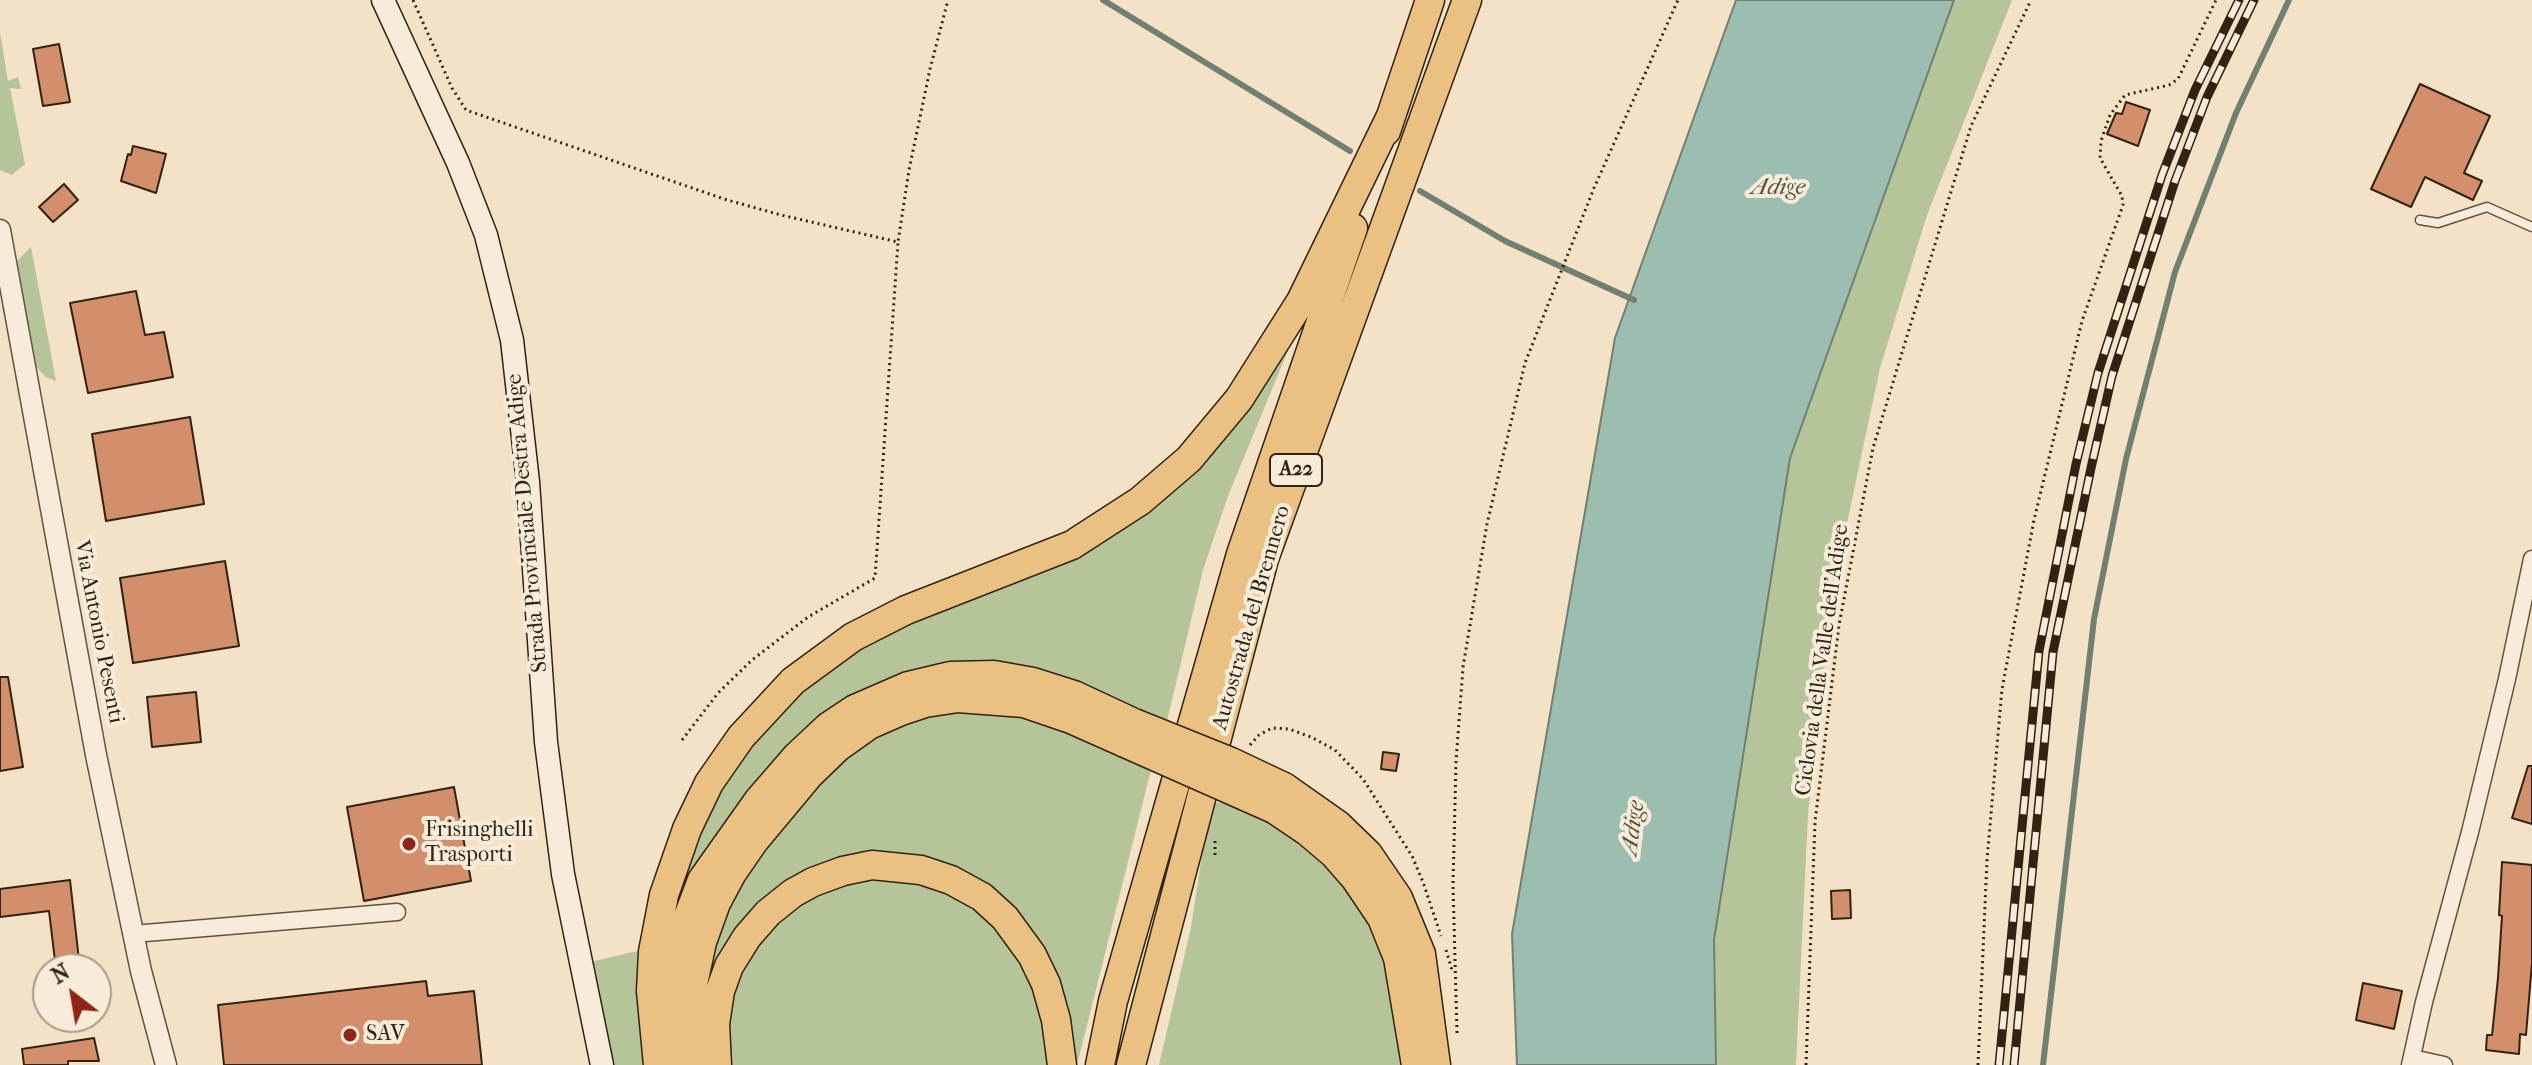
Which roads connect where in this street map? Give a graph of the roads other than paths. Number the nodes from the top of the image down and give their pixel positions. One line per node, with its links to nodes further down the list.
1 (383, 0): 16 (main road, Strada Provinciale Destra Adige)
2 (1430, 0): 4 (highway, Autostrada del Brennero / A22)
3 (1467, 0): 13 (highway, Autostrada del Brennero / A22)
4 (1391, 116): 17 (highway); 22 (highway, Autostrada del Brennero / A22)
5 (2420, 220): 6 (lane)
6 (2532, 227)
7 (0, 230): 12 (street, Via Antonio Pesenti)
8 (2532, 559): 14 (street)
9 (1130, 733): 10 (highway, bridge); 18 (highway); 19 (highway)
10 (1279, 798): 25 (highway); 26 (highway)
11 (397, 912): 12 (street)
12 (133, 934): 15 (street, Via Antonio Pesenti)
13 (1161, 951): 23 (highway, Autostrada del Brennero / A22); 24 (highway)
14 (2411, 1062): 27 (street)
15 (165, 1065)
16 (602, 1065)
17 (658, 1065)
18 (678, 1065)
19 (699, 1065)
20 (717, 1065): 21 (highway)
21 (1062, 1065)
22 (1100, 1065)
23 (1131, 1065)
24 (1144, 1065)
25 (1416, 1065)
26 (1436, 1065)
27 (2444, 1065)

